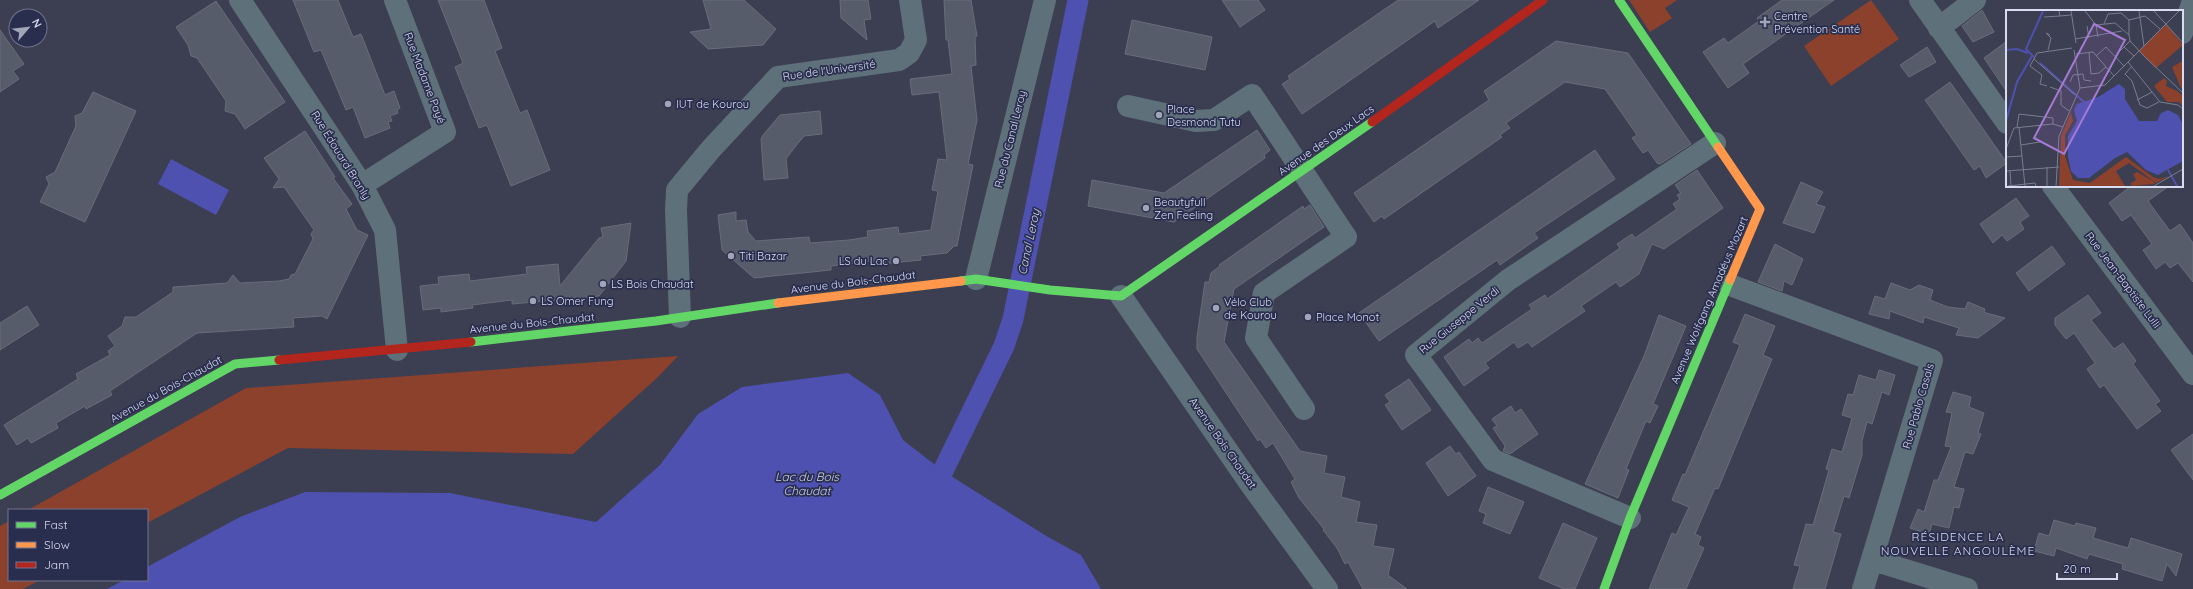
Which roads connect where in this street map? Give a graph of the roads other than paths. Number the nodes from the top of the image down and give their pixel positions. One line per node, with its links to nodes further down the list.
1 (240, 0): 18 (street, Rue Édouard Branly)
2 (395, 0): 18 (street, Rue Madame Payé)
3 (910, 0): 23 (street, Rue de l'Université)
4 (1045, 0): 20 (street, Rue du Canal Leroy)
5 (1543, 0): 17 (street, Avenue des Deux Lacs)
6 (1619, 0): 16 (street, Avenue Wolfgang Amadéus Mozart)
7 (1920, 0): 10 (street)
8 (1976, 0): 10 (street)
9 (2193, 1): 11 (street)
10 (1939, 28): 15 (street)
11 (2183, 31)
12 (2183, 35): 13 (street)
13 (2193, 48)
14 (1128, 106): 17 (street)
15 (2006, 122)
16 (1715, 143): 21 (street, Avenue Wolfgang Amadéus Mozart); 28 (street, Rue Giuseppe Verdi)
17 (1302, 172): 22 (street, Avenue des Deux Lacs); 26 (street)
18 (362, 185): 24 (street, Rue Édouard Branly)
19 (2054, 187): 25 (street, Rue Jean-Baptiste Lulli)
20 (976, 279): 22 (street, Avenue du Bois-Chaudat); 23 (street, Avenue du Bois-Chaudat)
21 (1730, 285): 28 (street, Avenue Wolfgang Amadéus Mozart); 29 (street, Rue Pablo Casals)
22 (1121, 296): 30 (street, Avenue Bois Chaudat)
23 (680, 317): 24 (street, Avenue du Bois-Chaudat)
24 (397, 350): 27 (street, Avenue du Bois-Chaudat)
25 (2193, 374)
26 (1304, 409)
27 (0, 495)
28 (1630, 518): 31 (street, Avenue Wolfgang Amadéus Mozart)
29 (1873, 560): 32 (street, Rue Pablo Casals); 33 (street)
30 (1327, 589)
31 (1604, 589)
32 (1862, 589)
33 (1968, 589)

